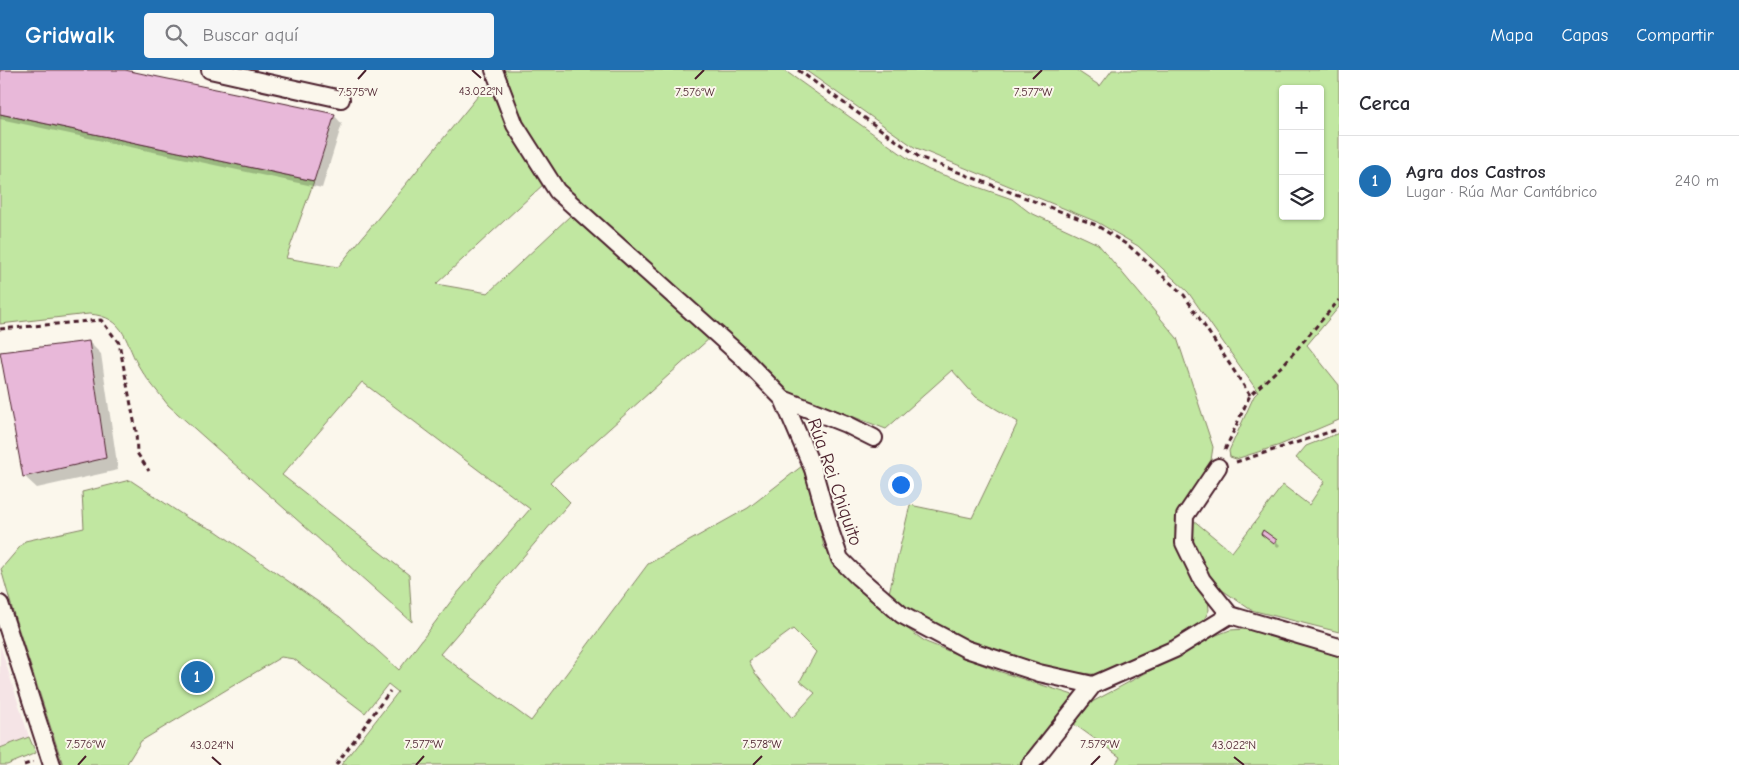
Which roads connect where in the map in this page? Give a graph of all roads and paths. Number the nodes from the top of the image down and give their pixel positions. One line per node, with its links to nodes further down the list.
1 (210, 70): 4 (street)
2 (494, 70): 9 (street, Rúa Rei Chiquito)
3 (798, 70): 8 (path)
4 (272, 76): 5 (street)
5 (341, 99)
6 (1339, 300): 8 (path)
7 (0, 330): 13 (path)
8 (1250, 395): 12 (path)
9 (783, 399): 11 (street); 17 (street, Rúa Rei Chiquito)
10 (1339, 429): 12 (path)
11 (874, 438)
12 (1218, 467): 15 (street)
13 (149, 471)
14 (0, 604): 19 (street)
15 (1230, 615): 16 (street); 17 (street)
16 (1339, 647)
17 (1093, 685): 21 (street)
18 (390, 691): 20 (path)
19 (52, 765)
20 (336, 765)
21 (1030, 765)

